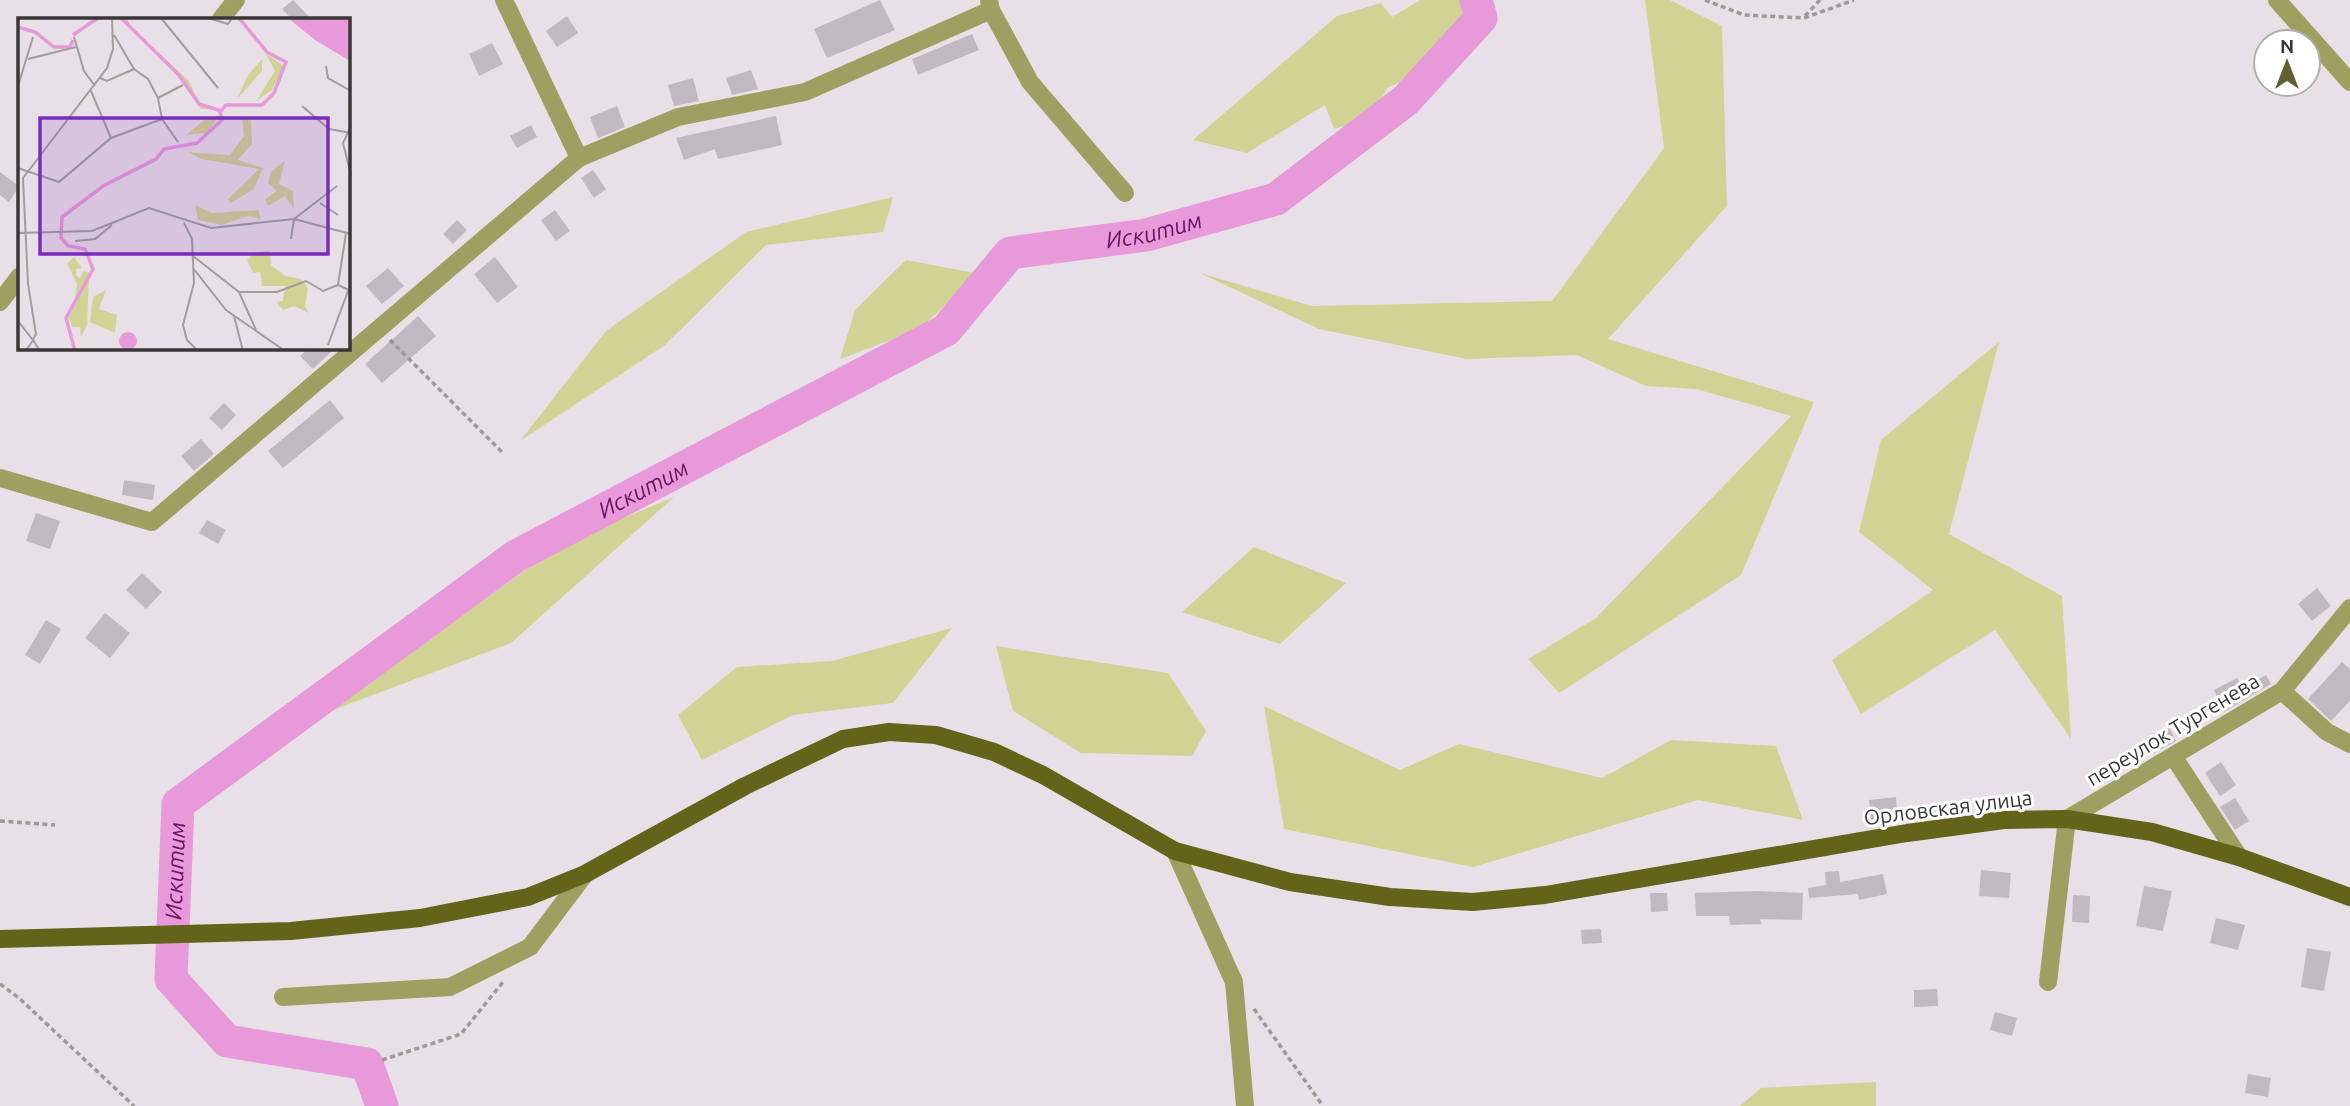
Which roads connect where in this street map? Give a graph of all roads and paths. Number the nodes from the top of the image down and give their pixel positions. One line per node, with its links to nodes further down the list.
1 (236, 0): 8 (street)
2 (504, 0): 11 (street)
3 (1705, 0): 9 (path)
4 (1821, 0): 9 (path)
5 (1854, 0): 9 (path)
6 (2277, 0): 10 (street)
7 (990, 5): 11 (street); 12 (street)
8 (221, 18)
9 (1804, 18)
10 (2350, 82)
11 (579, 158): 15 (street)
12 (1125, 193)
13 (18, 277): 14 (street)
14 (0, 302)
15 (378, 329): 16 (path); 17 (street)
16 (504, 454)
17 (0, 478)
18 (2350, 608): 19 (street, переулок Тургенева)
19 (2282, 691): 20 (street); 21 (street, переулок Тургенева)
20 (2350, 744)
21 (2173, 756): 22 (street, переулок Тургенева); 26 (street)
22 (2067, 819): 25 (main road, Орловская улица); 26 (main road, Орловская улица); 32 (street)
23 (0, 821): 24 (path)
24 (55, 825)
25 (1175, 851): 27 (main road, Орловская улица); 31 (street)
26 (2239, 857): 28 (main road, Орловская улица)
27 (585, 874): 29 (main road, Орловская улица); 34 (street)
28 (2350, 897)
29 (0, 939)
30 (504, 980): 35 (path)
31 (1234, 982): 37 (street); 38 (path)
32 (2048, 982)
33 (0, 984): 36 (path)
34 (283, 997)
35 (382, 1060)
36 (134, 1106)
37 (1245, 1106)
38 (1323, 1106)

